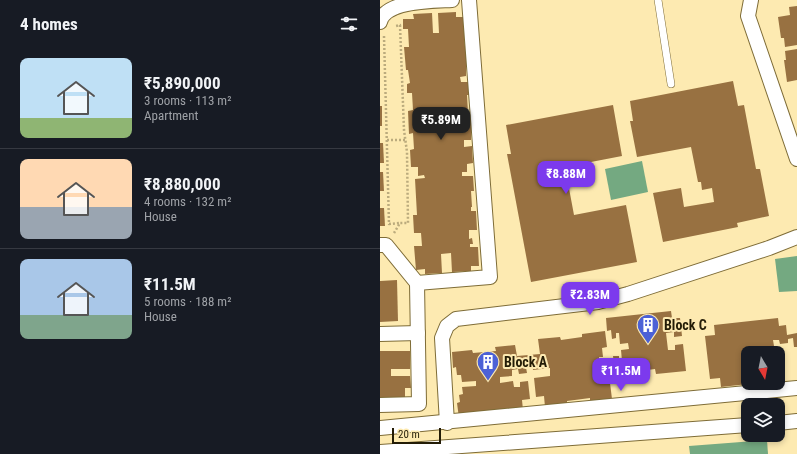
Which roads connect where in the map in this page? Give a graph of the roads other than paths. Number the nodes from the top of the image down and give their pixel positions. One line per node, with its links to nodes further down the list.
1 (452, 0): 5 (street)
2 (469, 0): 10 (street)
3 (658, 0): 6 (lane)
4 (751, 0): 7 (street)
5 (385, 27)
6 (671, 84)
7 (797, 159)
8 (797, 236): 17 (street)
9 (383, 245): 10 (street)
10 (417, 283): 11 (street)
11 (418, 333): 12 (street); 14 (street)
12 (380, 334)
13 (797, 388): 17 (street)
14 (380, 405)
15 (797, 421): 16 (street)
16 (785, 422)
17 (447, 423): 19 (street)
18 (741, 426): 20 (street)
19 (380, 428)
20 (380, 452)

